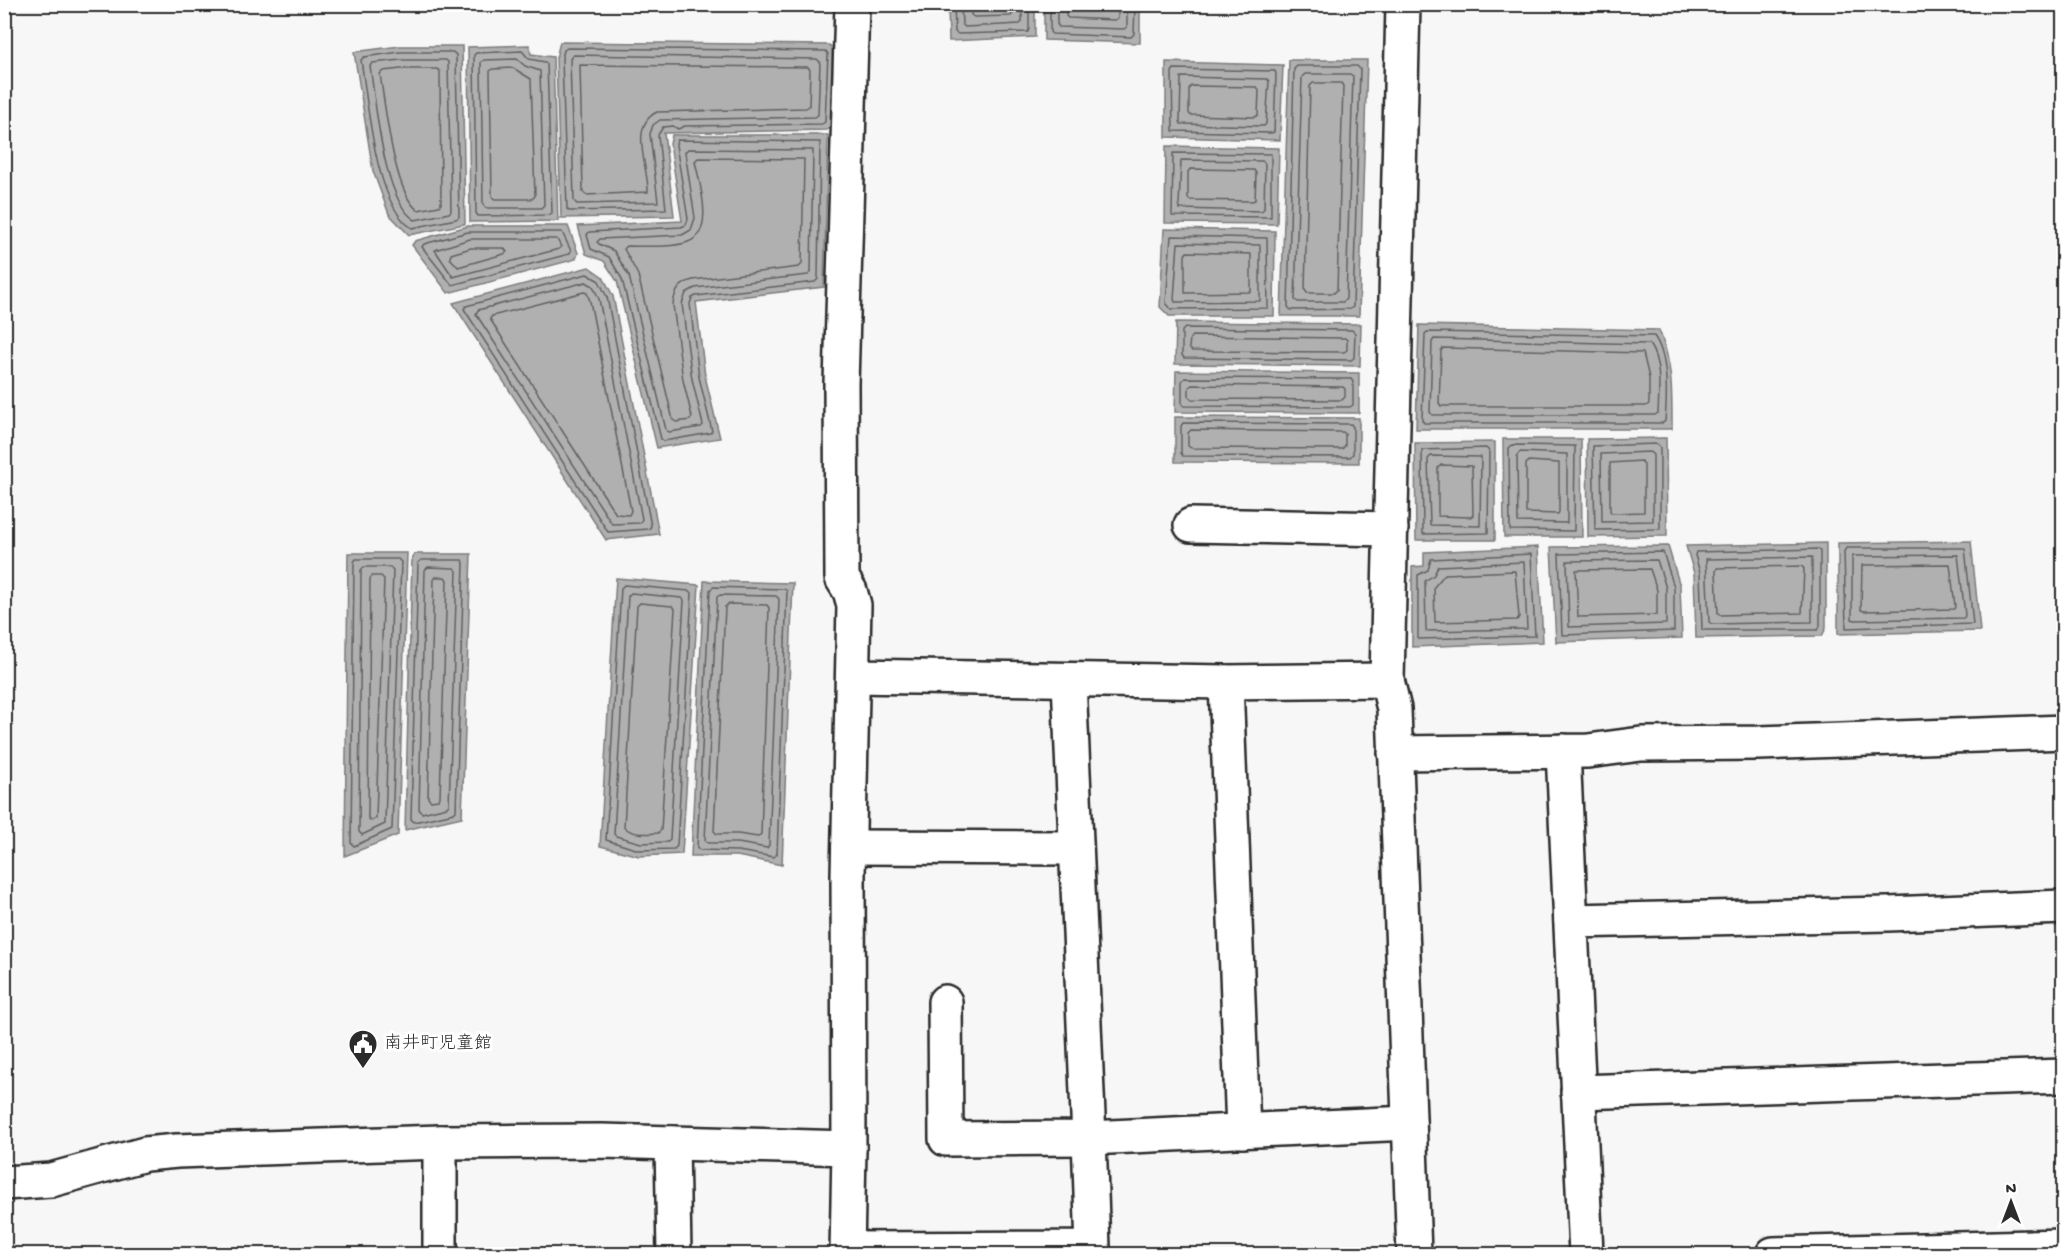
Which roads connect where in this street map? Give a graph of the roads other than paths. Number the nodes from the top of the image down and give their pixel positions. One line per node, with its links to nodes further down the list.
1 (852, 4): 5 (street)
2 (1403, 4): 4 (street)
3 (1191, 525): 4 (street)
4 (1391, 529): 6 (street)
5 (853, 676): 7 (street); 12 (street)
6 (1387, 680): 8 (street); 11 (street)
7 (1069, 681): 8 (street); 13 (street)
8 (1226, 682): 20 (street)
9 (2064, 732): 10 (street)
10 (1563, 751): 11 (street); 15 (street)
11 (1395, 753): 19 (street)
12 (849, 847): 13 (street); 24 (street)
13 (1076, 848): 21 (street)
14 (2064, 907): 15 (street)
15 (1570, 921): 18 (street)
16 (945, 1002): 21 (street)
17 (2064, 1076): 18 (street)
18 (1578, 1092): 31 (street)
19 (1409, 1123): 20 (street); 30 (street)
20 (1243, 1131): 21 (street)
21 (1089, 1138): 27 (street)
22 (440, 1142): 23 (street); 25 (street); 28 (street)
23 (672, 1143): 24 (street); 29 (street)
24 (849, 1148): 27 (street)
25 (4, 1183)
26 (2064, 1246): 32 (street)
27 (847, 1252)
28 (440, 1254)
29 (674, 1254)
30 (1414, 1254)
31 (1586, 1254)
32 (1773, 1254)

